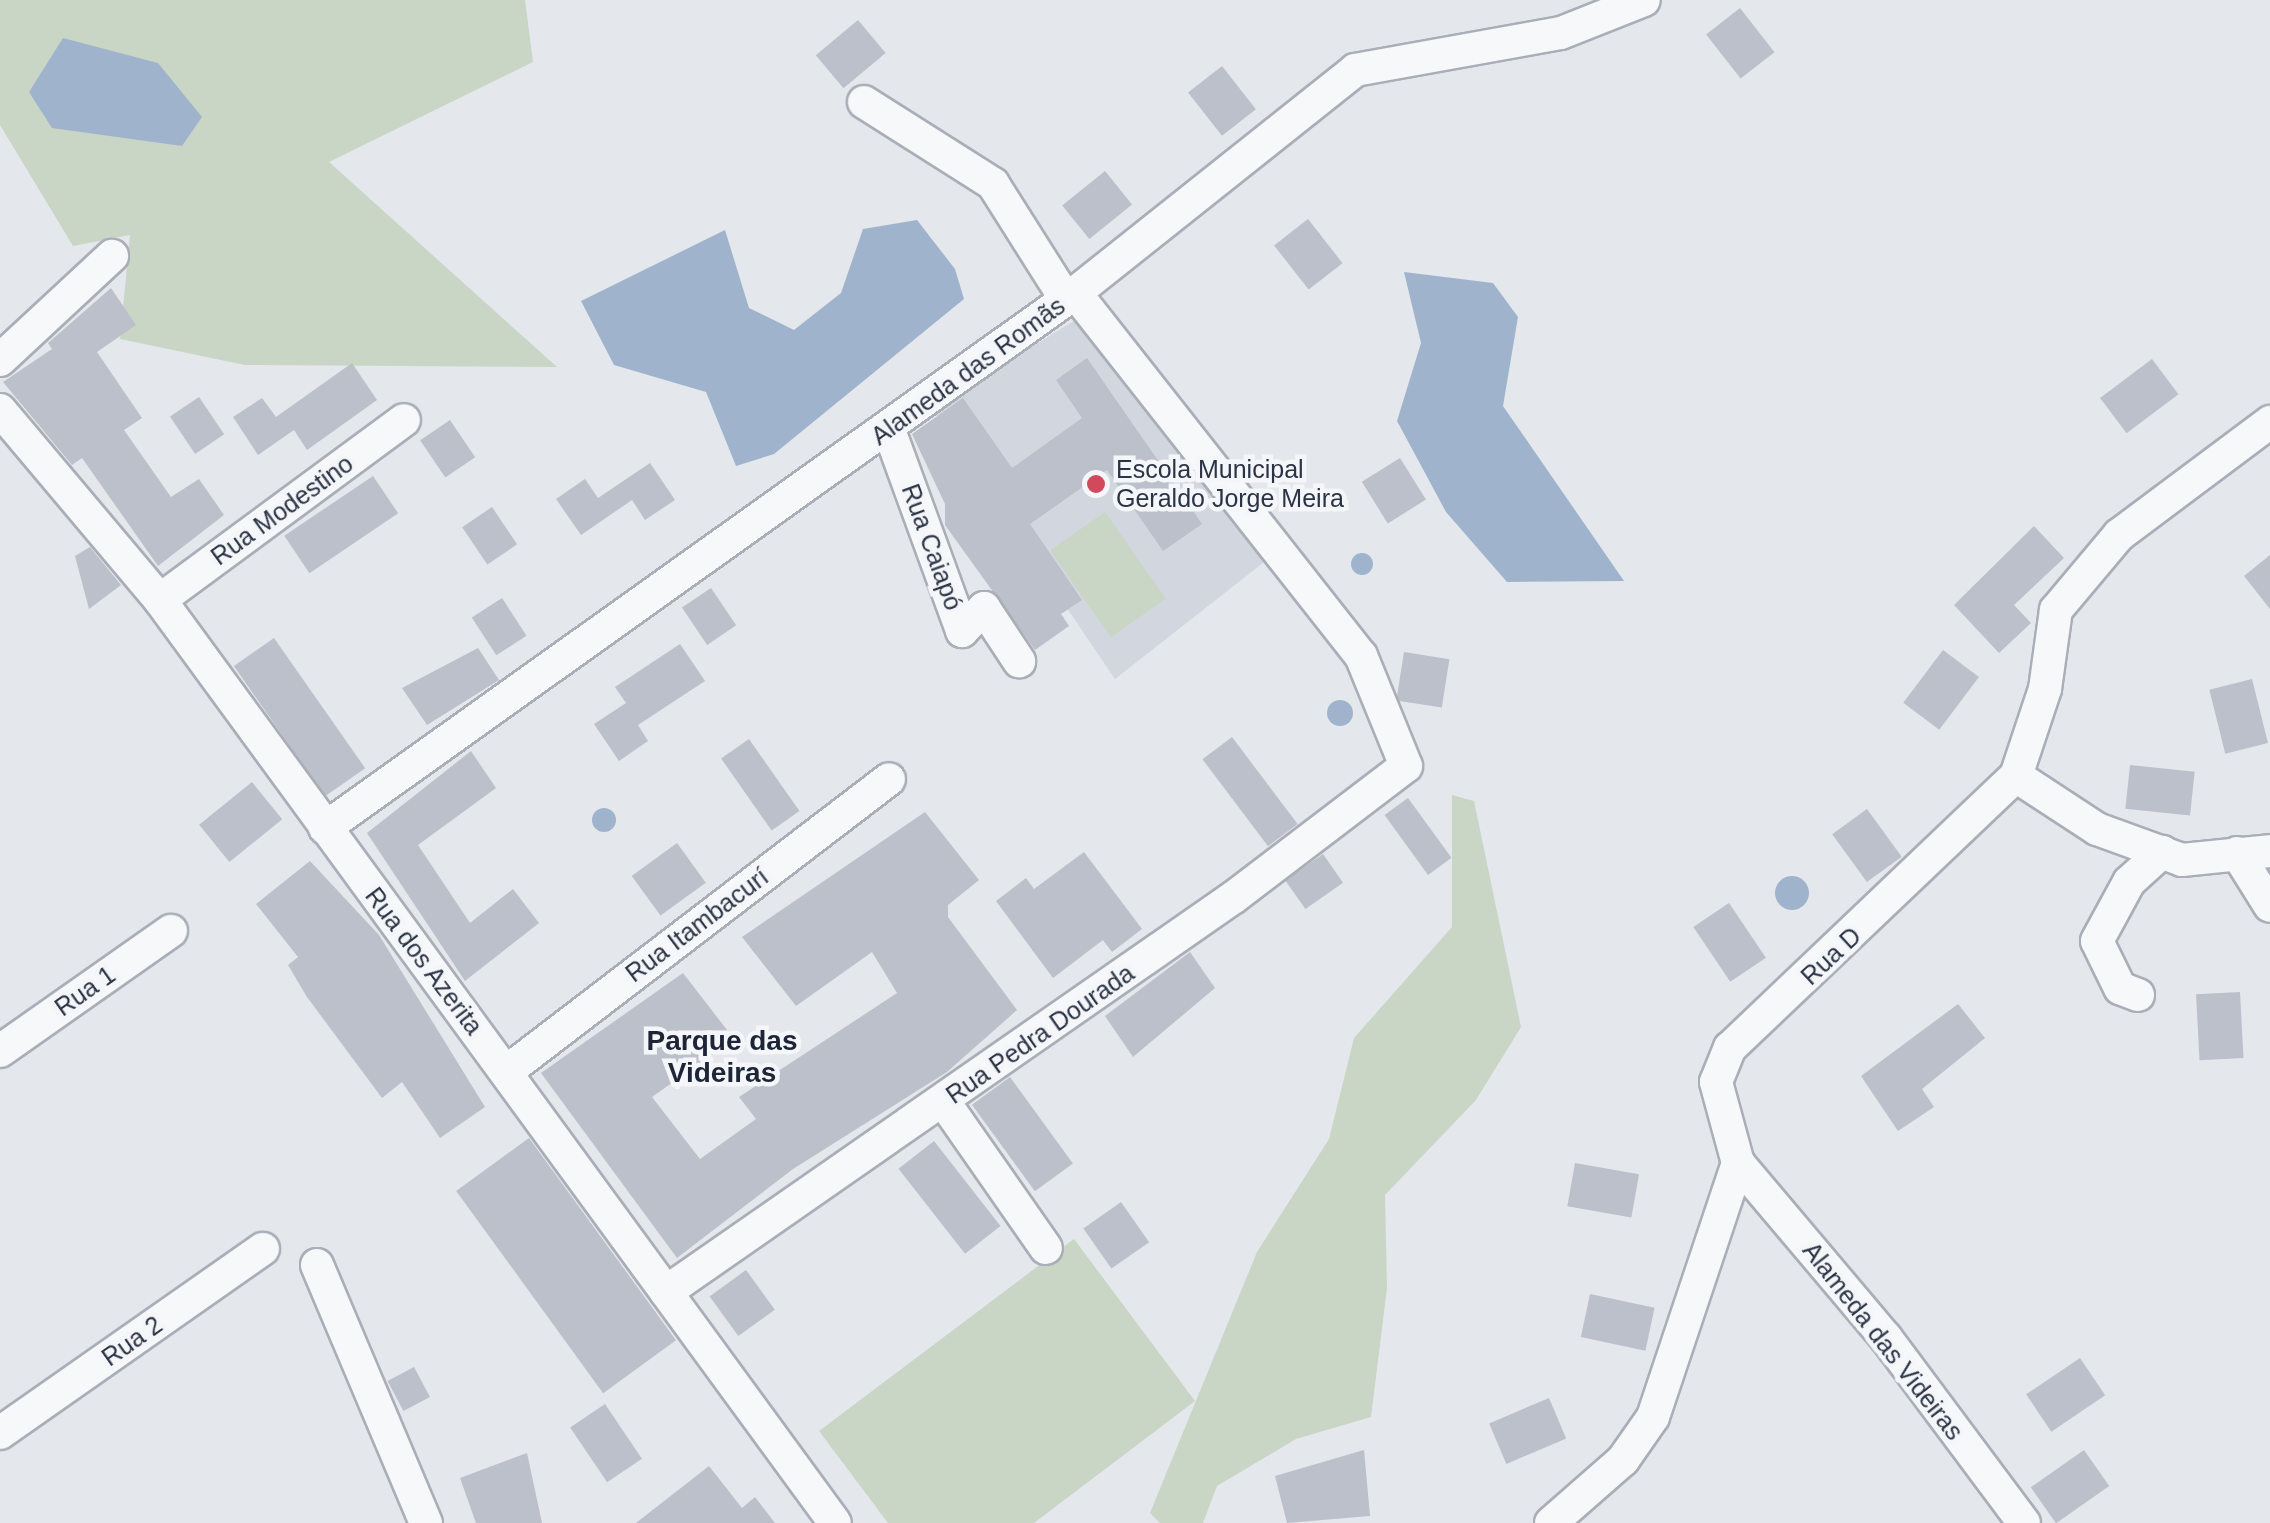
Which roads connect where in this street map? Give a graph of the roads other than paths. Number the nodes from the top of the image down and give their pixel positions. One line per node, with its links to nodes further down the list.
1 (1644, 0): 4 (street, Alameda das Romãs)
2 (864, 102): 4 (street)
3 (112, 256): 5 (street)
4 (1070, 296): 9 (street, Alameda das Romãs); 23 (street, Rua Pedra Dourada)
5 (0, 360)
6 (0, 410): 10 (street, Rua dos Azerita)
7 (404, 420): 10 (street, Rua Modestino)
8 (2270, 422): 12 (street)
9 (889, 430): 11 (street, Rua Caiapó); 14 (street, Alameda das Romãs)
10 (160, 600): 14 (street, Rua dos Azerita)
11 (1019, 661)
12 (2016, 776): 15 (street); 24 (street, Rua D)
13 (889, 779): 22 (street, Rua Itambacurí)
14 (325, 828): 22 (street, Rua dos Azerita)
15 (2162, 852): 17 (street); 20 (street)
16 (2270, 852): 17 (street)
17 (2237, 853): 18 (street)
18 (2270, 906)
19 (171, 931): 21 (street, Rua 1)
20 (2138, 995)
21 (0, 1050)
22 (506, 1072): 28 (street, Rua dos Azerita)
23 (944, 1102): 25 (street); 28 (street, Rua Pedra Dourada)
24 (1738, 1163): 32 (street); 33 (street, Alameda das Videiras)
25 (1046, 1248)
26 (264, 1249): 29 (street, Rua 2)
27 (317, 1265): 30 (street)
28 (666, 1292): 31 (street, Rua dos Azerita)
29 (0, 1432)
30 (426, 1523)
31 (835, 1523)
32 (1552, 1523)
33 (2024, 1523)

